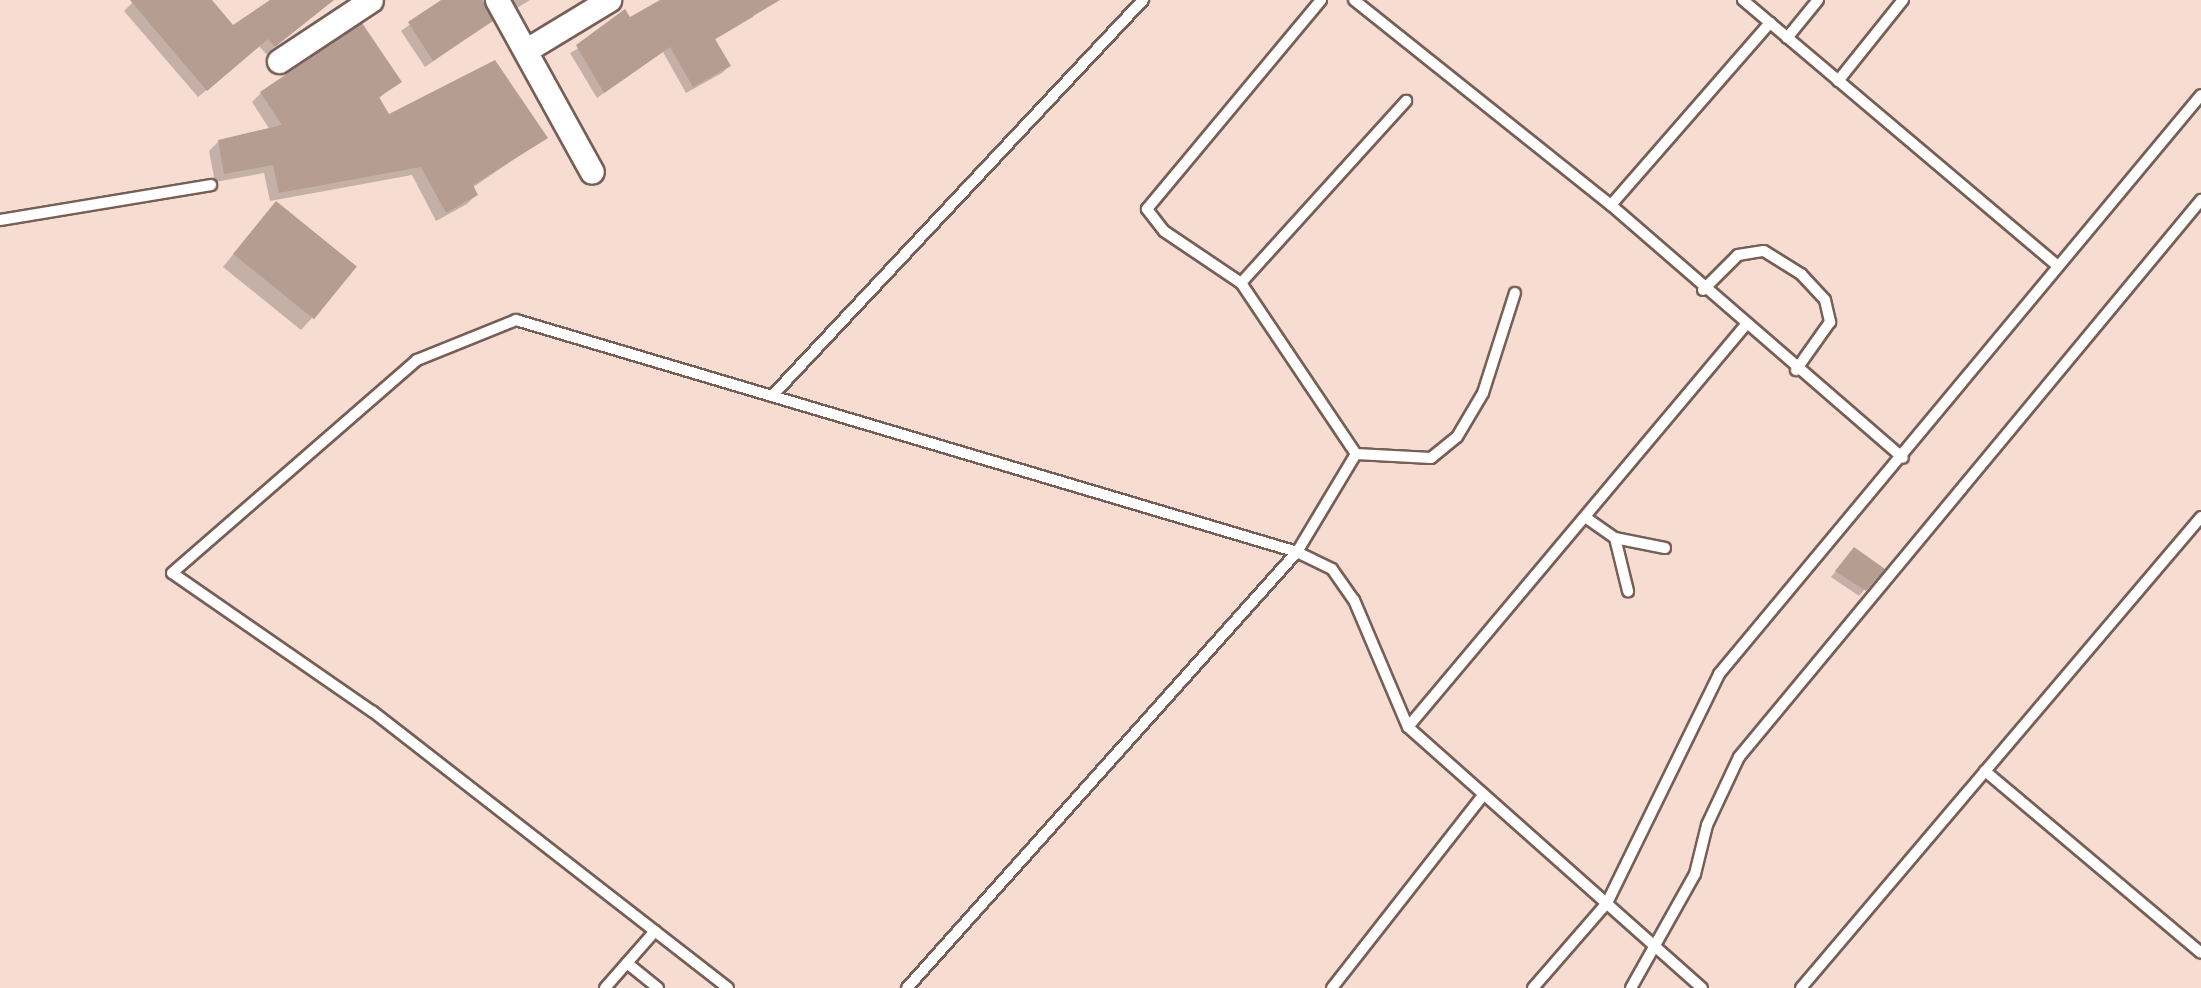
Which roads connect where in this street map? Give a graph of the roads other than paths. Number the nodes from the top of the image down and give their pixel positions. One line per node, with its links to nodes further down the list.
1 (371, 0): 13 (street)
2 (497, 0): 12 (street)
3 (610, 0): 12 (street)
4 (1143, 0): 28 (lane)
5 (1321, 0): 23 (lane)
6 (1354, 0): 20 (lane)
7 (1743, 0): 10 (lane)
8 (1818, 0): 11 (lane)
9 (1903, 0): 14 (lane)
10 (1770, 23): 11 (lane); 20 (lane)
11 (1787, 38): 14 (lane)
12 (528, 49): 17 (street)
13 (279, 61)
14 (1838, 82): 22 (lane)
15 (2201, 94): 22 (lane)
16 (1406, 101): 23 (lane)
17 (592, 172)
18 (211, 185): 21 (lane)
19 (2201, 200): 42 (lane)
20 (1611, 205): 24 (lane)
21 (0, 220)
22 (2058, 266): 30 (lane)
23 (1241, 283): 29 (lane)
24 (1703, 289): 26 (lane); 27 (lane)
25 (1515, 293): 29 (lane)
26 (1744, 327): 27 (lane); 31 (lane)
27 (1796, 370): 30 (lane)
28 (772, 396): 35 (lane); 41 (lane)
29 (1356, 454): 35 (lane)
30 (1903, 458): 40 (lane)
31 (1585, 517): 33 (lane); 37 (lane)
32 (2201, 517): 38 (lane)
33 (1615, 538): 34 (lane); 36 (lane)
34 (1665, 548)
35 (1297, 552): 37 (lane); 48 (lane)
36 (1628, 591)
37 (1408, 727): 39 (lane)
38 (1985, 771): 43 (lane); 53 (lane)
39 (1484, 794): 40 (lane); 49 (lane)
40 (1608, 903): 42 (lane); 50 (lane)
41 (655, 931): 44 (lane); 47 (lane)
42 (1651, 946): 51 (lane); 52 (lane)
43 (2201, 953)
44 (627, 963): 45 (lane); 46 (lane)
45 (605, 988)
46 (658, 988)
47 (728, 988)
48 (907, 988)
49 (1332, 988)
50 (1533, 988)
51 (1631, 988)
52 (1702, 988)
53 (1801, 988)

